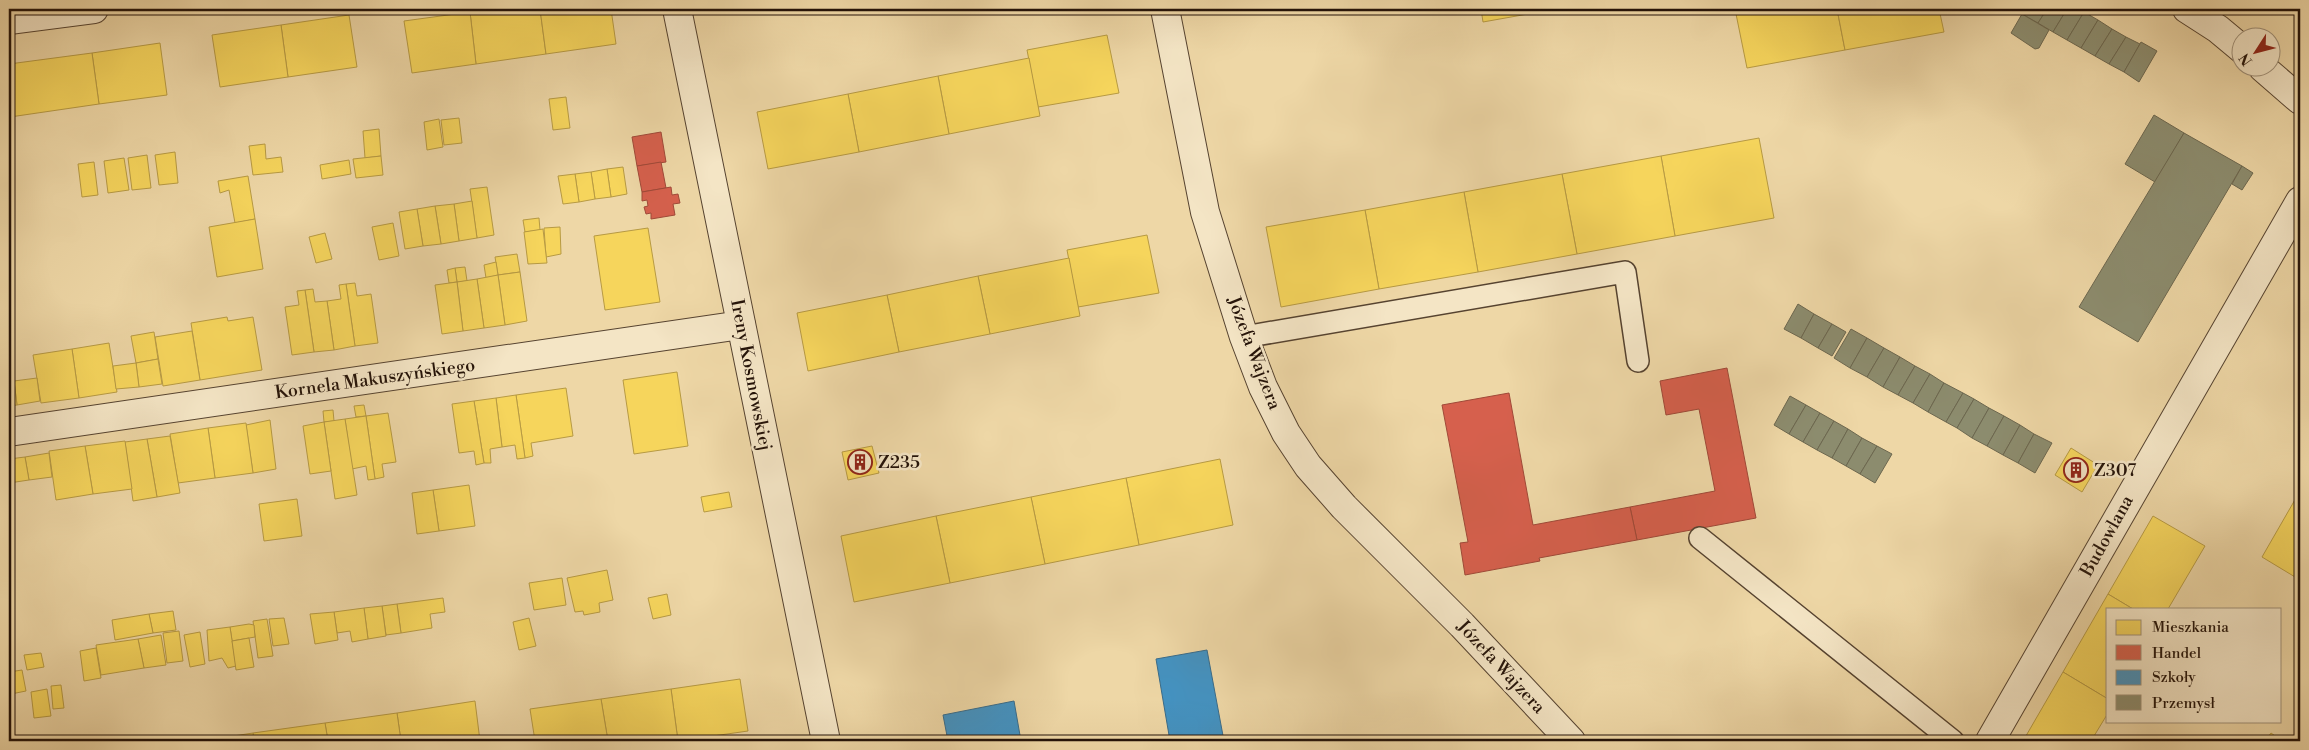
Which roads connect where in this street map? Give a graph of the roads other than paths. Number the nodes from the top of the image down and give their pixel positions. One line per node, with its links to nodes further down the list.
1 (94, 9): 5 (street)
2 (677, 9): 10 (street, Ireny Kosmowskiej)
3 (1165, 9): 11 (street, Józefa Wajzera)
4 (2187, 9): 6 (street)
5 (9, 20)
6 (2232, 41)
7 (2275, 78): 8 (street)
8 (2300, 99)
9 (2300, 201): 18 (street, Budowlana)
10 (741, 325): 13 (street, Kornela Makuszyńskiego); 15 (street, Ireny Kosmowskiej)
11 (1244, 337): 12 (lane); 16 (street, Józefa Wajzera)
12 (1638, 361)
13 (9, 432)
14 (1700, 538): 17 (lane)
15 (826, 741)
16 (1571, 741)
17 (1952, 741)
18 (1990, 741)

